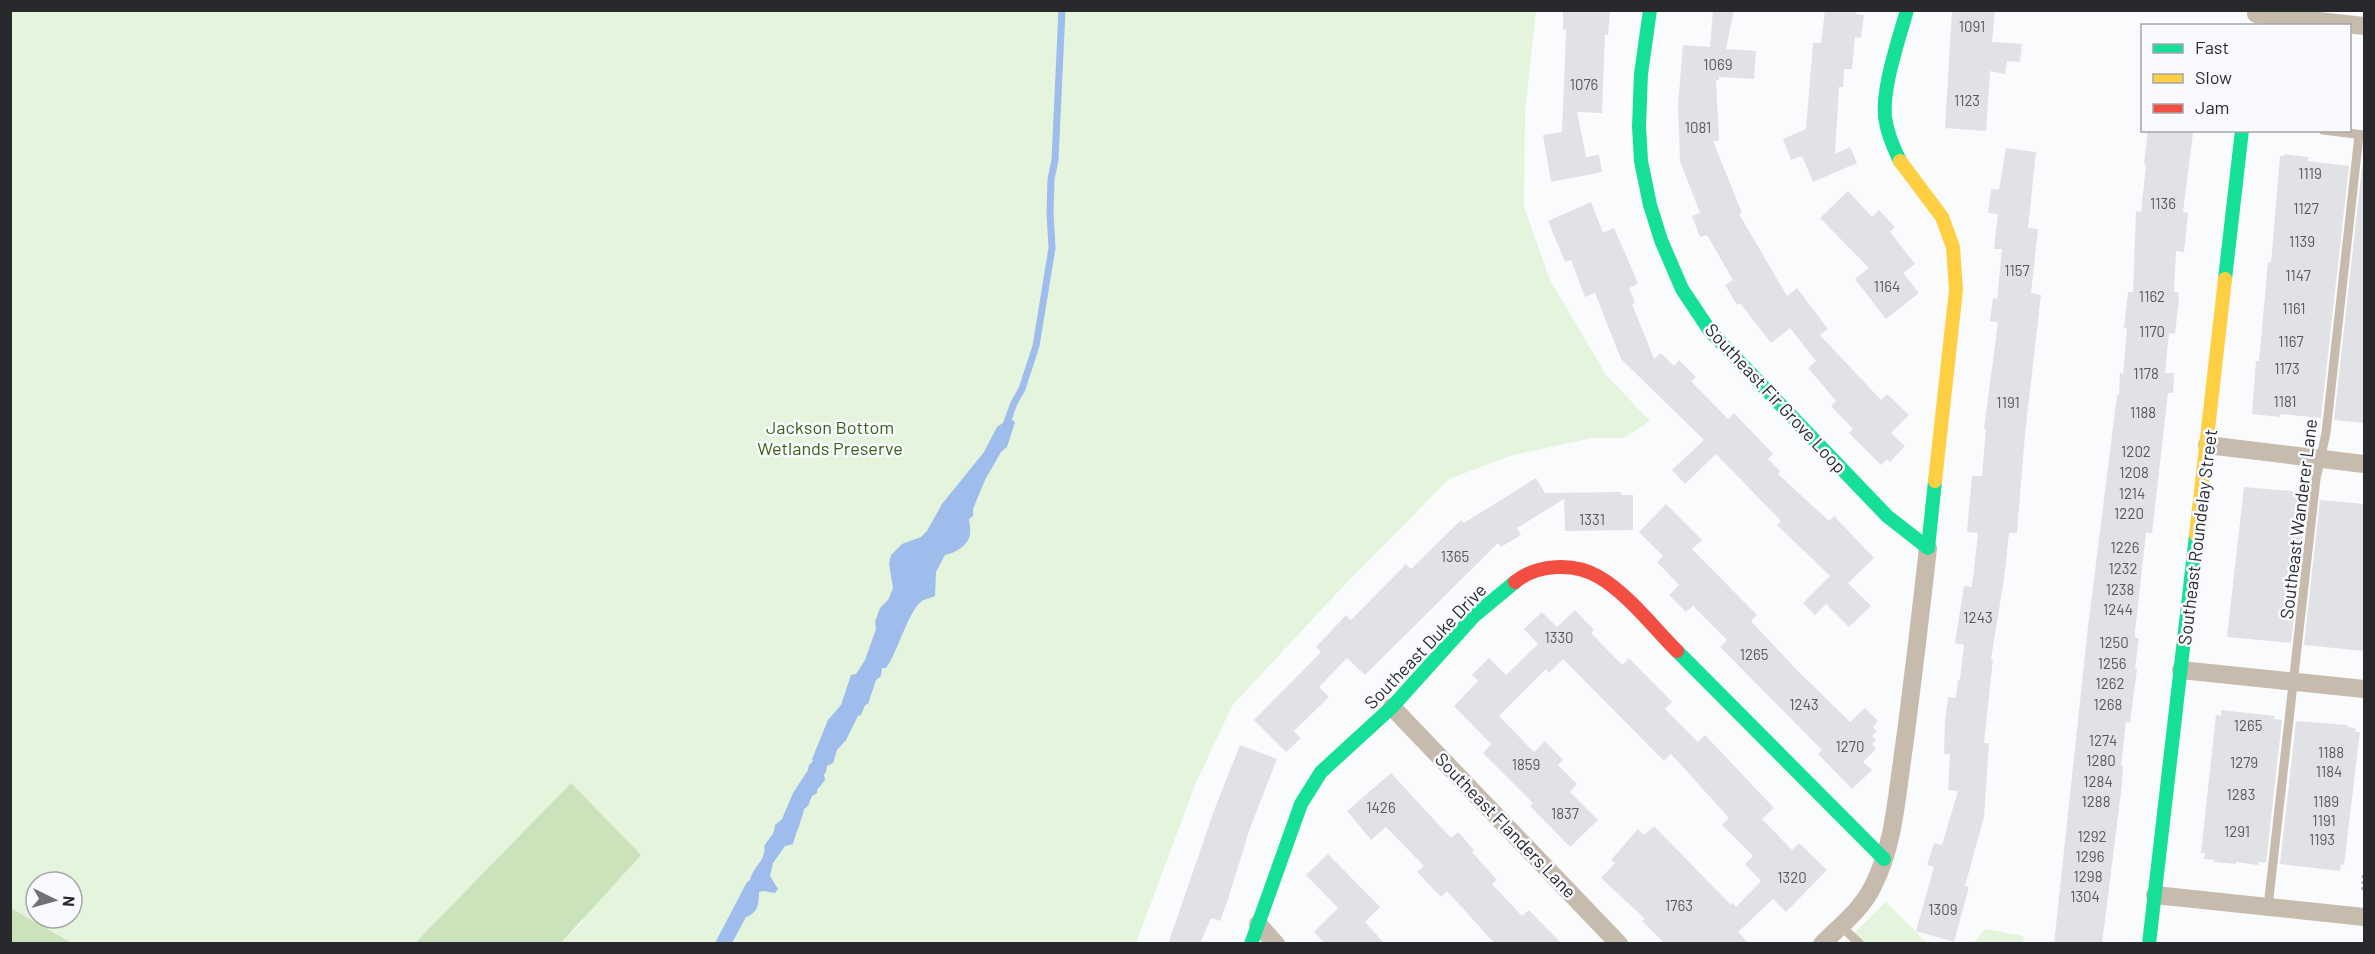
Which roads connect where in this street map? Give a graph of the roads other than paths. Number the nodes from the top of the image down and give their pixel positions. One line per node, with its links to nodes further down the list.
1 (1650, 10): 11 (street, Southeast Fir Grove Loop)
2 (1907, 10): 11 (street)
3 (2255, 17): 4 (street)
4 (2340, 24)
5 (2242, 132): 8 (street, Southeast Roundelay Street)
6 (2339, 132): 7 (lane)
7 (2362, 135): 9 (lane, Southeast Wanderer Lane)
8 (2207, 446): 9 (street); 12 (street, Southeast Roundelay Street)
9 (2320, 459): 10 (street); 13 (lane, Southeast Wanderer Lane)
10 (2364, 464)
11 (1928, 548): 16 (street)
12 (2181, 670): 13 (street); 17 (street, Southeast Roundelay Street)
13 (2295, 682): 14 (street); 18 (lane, Southeast Wanderer Lane)
14 (2364, 689)
15 (1392, 707): 16 (street, Southeast Duke Drive); 20 (street, Southeast Duke Drive); 24 (street, Southeast Flanders Lane)
16 (1884, 860): 21 (street)
17 (2154, 895): 18 (street); 27 (street, Southeast Roundelay Street)
18 (2268, 907): 19 (street)
19 (2364, 916)
20 (1258, 924): 22 (street, Southeast Duke Drive); 23 (street)
21 (1841, 926): 25 (street); 26 (lane)
22 (1251, 944)
23 (1276, 944)
24 (1619, 944)
25 (1822, 944)
26 (1860, 944)
27 (2149, 944)

